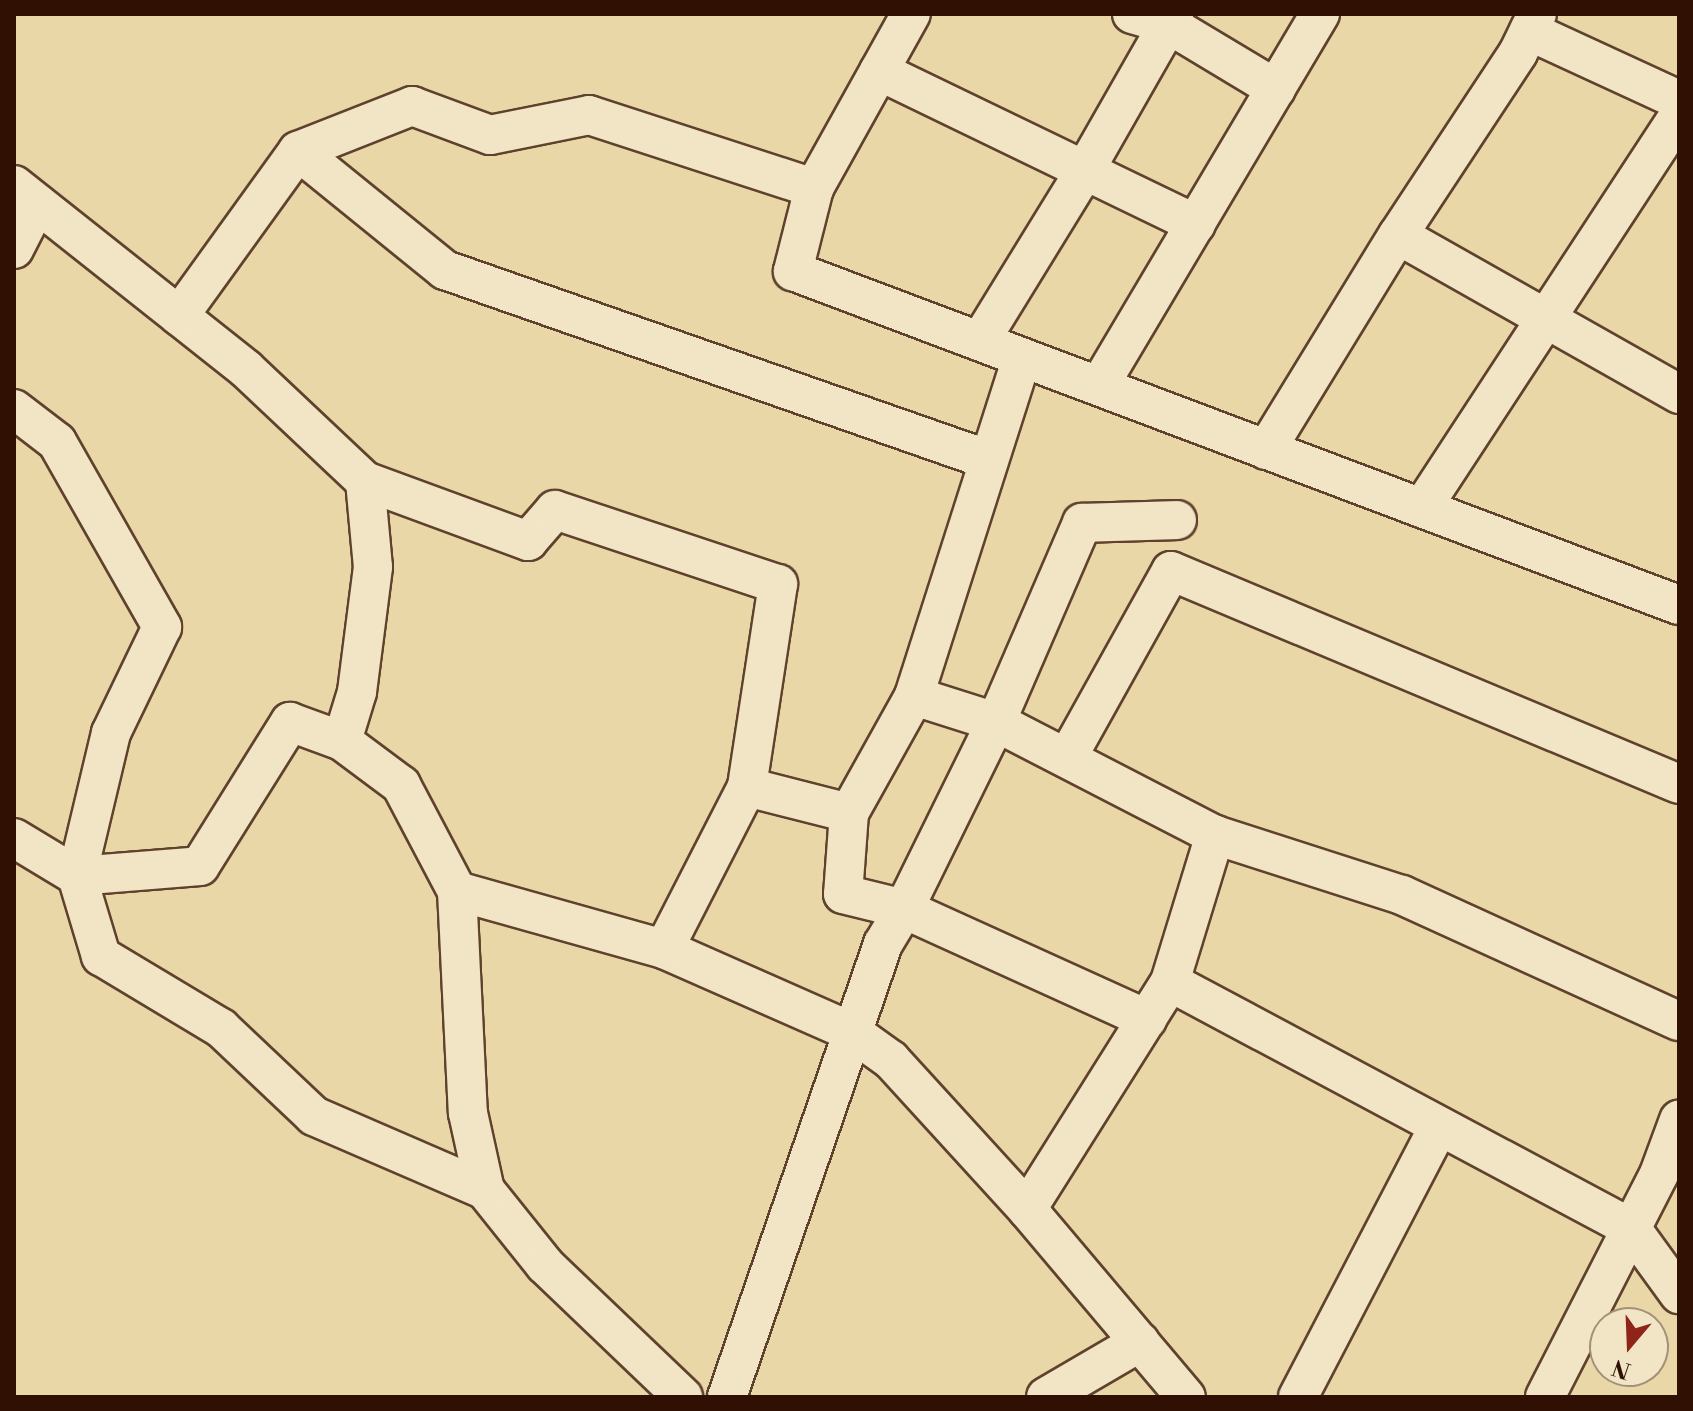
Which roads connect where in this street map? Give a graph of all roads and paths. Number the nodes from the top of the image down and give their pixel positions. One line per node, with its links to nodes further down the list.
1 (911, 14): 6 (street)
2 (1132, 14): 4 (street)
3 (1320, 14): 7 (street)
4 (1171, 19): 7 (street); 11 (street)
5 (1533, 22): 8 (street); 15 (street)
6 (879, 71): 11 (street); 12 (street)
7 (1276, 89): 14 (street)
8 (1679, 100)
9 (1679, 116): 18 (street)
10 (298, 151): 12 (street); 17 (street); 25 (street)
11 (1085, 170): 14 (street); 19 (street)
12 (814, 188): 19 (street)
13 (26, 194): 16 (street); 17 (street)
14 (1196, 224): 21 (street)
15 (1398, 235): 18 (street); 24 (street)
16 (14, 249)
17 (179, 316): 26 (street)
18 (1544, 317): 22 (street); 27 (street)
19 (980, 341): 20 (street)
20 (1022, 358): 21 (street); 25 (street)
21 (1099, 386): 24 (street)
22 (1679, 394)
23 (14, 409): 39 (street)
24 (1266, 450): 27 (street)
25 (989, 460): 30 (street)
26 (365, 481): 32 (street); 35 (street)
27 (1422, 508): 29 (street)
28 (1177, 520): 31 (street)
29 (1679, 605)
30 (914, 696): 31 (street); 36 (street)
31 (996, 722): 33 (street); 41 (street)
32 (342, 741): 39 (street); 40 (street)
33 (1067, 758): 34 (street); 37 (street)
34 (1679, 784)
35 (747, 787): 36 (street); 42 (street)
36 (849, 813): 41 (street)
37 (1215, 835): 43 (street); 45 (street)
38 (14, 838): 39 (street)
39 (77, 876): 49 (street)
40 (457, 891): 42 (street); 49 (street)
41 (904, 909): 44 (street); 46 (street)
42 (664, 949): 46 (street)
43 (1170, 982): 44 (street); 48 (street)
44 (1147, 1019): 50 (street)
45 (1679, 1021)
46 (852, 1032): 50 (street); 55 (street)
47 (1679, 1120): 51 (street)
48 (1439, 1126): 51 (street); 58 (street)
49 (485, 1190): 54 (street)
50 (1027, 1209): 53 (street)
51 (1631, 1228): 52 (street); 59 (street)
52 (1679, 1294)
53 (1140, 1342): 56 (street); 57 (street)
54 (683, 1397)
55 (727, 1397)
56 (1046, 1397)
57 (1186, 1397)
58 (1298, 1397)
59 (1545, 1397)

